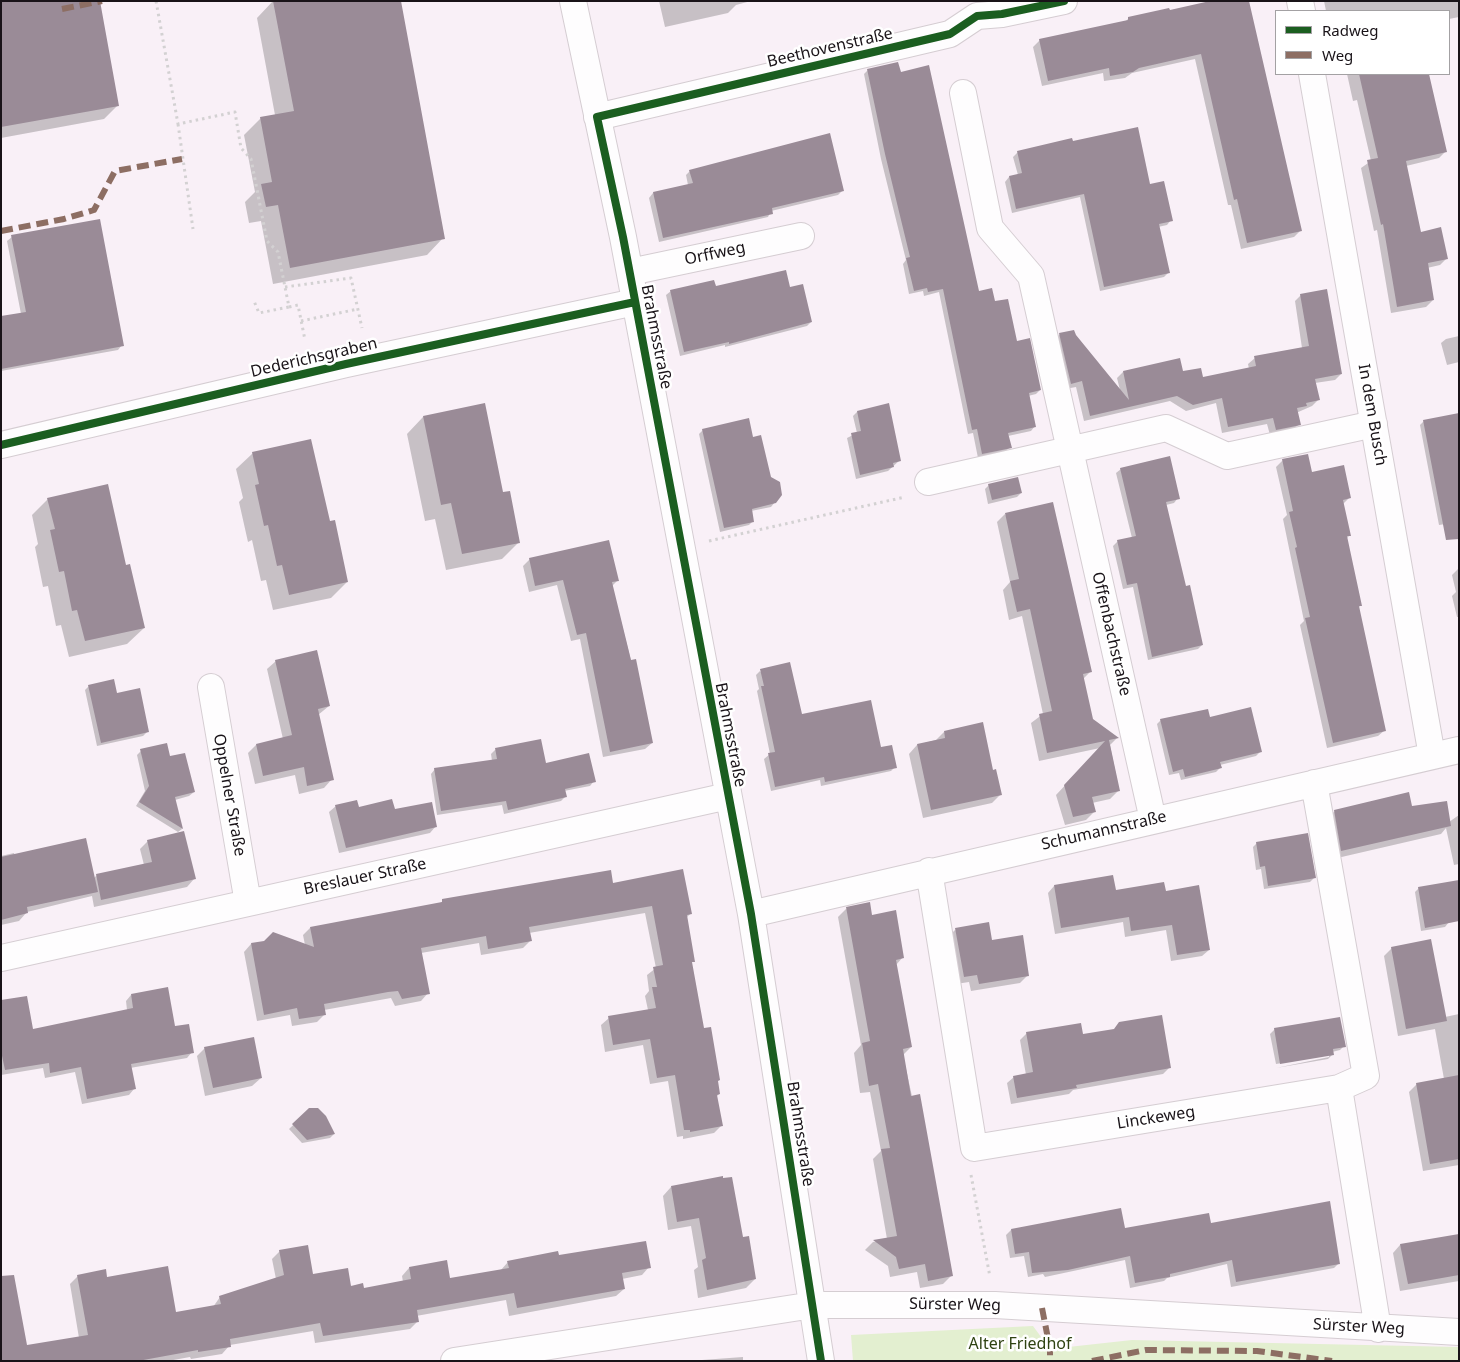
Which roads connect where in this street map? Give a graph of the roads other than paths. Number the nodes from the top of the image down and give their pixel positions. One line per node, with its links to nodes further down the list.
1 (573, 1): 6 (street, Brahmsstraße)
2 (1064, 1): 3 (street, Beethovenstraße)
3 (974, 8): 6 (street, Beethovenstraße)
4 (1312, 75): 10 (street, In dem Busch)
5 (963, 93): 12 (street, Offenbachstraße)
6 (597, 117): 8 (street, Brahmsstraße)
7 (801, 236): 8 (street, Orffweg)
8 (630, 272): 9 (street, Brahmsstraße)
9 (635, 302): 11 (street, Dederichsgraben); 18 (street, Brahmsstraße)
10 (1374, 424): 12 (street); 16 (street, In dem Busch)
11 (1, 446)
12 (1069, 449): 13 (street); 19 (street, Offenbachstraße)
13 (928, 482)
14 (211, 687): 21 (street, Oppelner Straße)
15 (1459, 750): 16 (street, Schumannstraße)
16 (1432, 756): 17 (street, Schumannstraße)
17 (1314, 783): 19 (street, Schumannstraße); 24 (street, Linckeweg)
18 (728, 796): 21 (street, Breslauer Straße); 22 (street, Brahmsstraße)
19 (1153, 820): 20 (street, Schumannstraße)
20 (929, 871): 22 (street, Schumannstraße); 24 (street, Linckeweg)
21 (248, 903): 23 (street, Breslauer Straße)
22 (751, 914): 25 (street, Brahmsstraße)
23 (1, 958)
24 (1339, 1088): 26 (street)
25 (813, 1305): 26 (street, Sürster Weg); 28 (street, Sürster Weg); 29 (street, Brahmsstraße)
26 (1378, 1329): 27 (street, Sürster Weg)
27 (1459, 1332)
28 (454, 1361)
29 (821, 1361)

